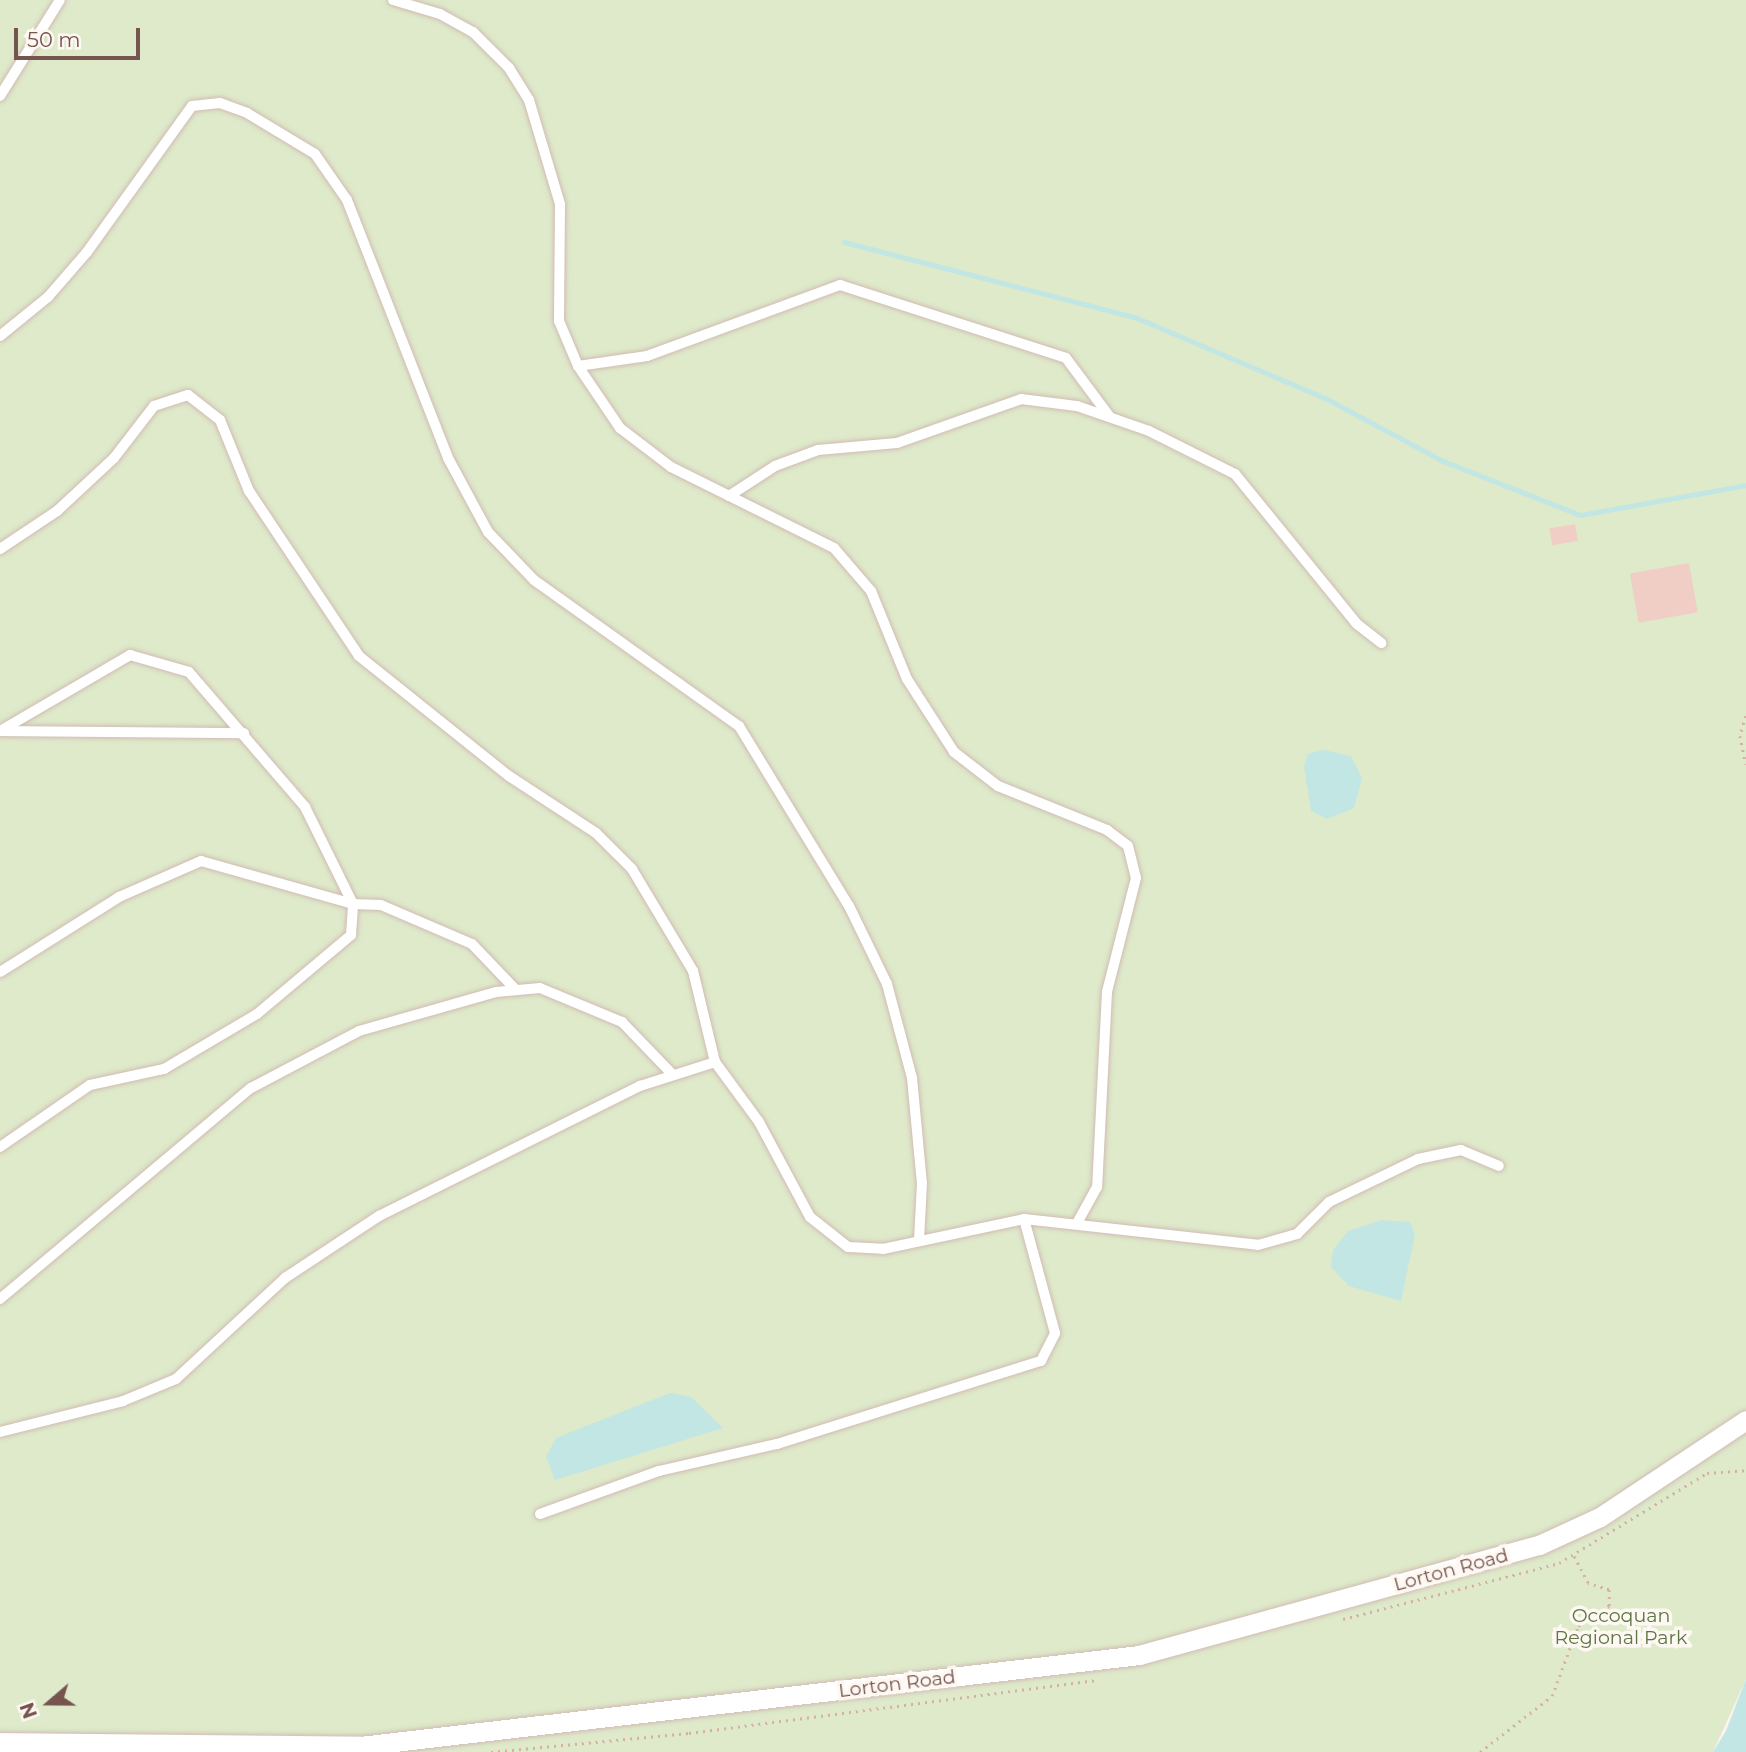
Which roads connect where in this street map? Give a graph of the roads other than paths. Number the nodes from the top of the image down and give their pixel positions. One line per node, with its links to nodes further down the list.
1 (60, 0): 3 (lane)
2 (393, 0): 5 (lane)
3 (0, 96)
4 (0, 336): 23 (lane)
5 (578, 366): 6 (lane); 7 (lane)
6 (1109, 416): 7 (lane); 9 (lane)
7 (729, 496): 22 (lane)
8 (0, 549): 17 (lane)
9 (1381, 643)
10 (0, 731): 11 (lane); 11 (lane)
11 (244, 733): 12 (lane)
12 (354, 904): 14 (lane); 16 (lane); 19 (lane)
13 (0, 958): 14 (lane)
14 (16, 960): 15 (lane)
15 (0, 972)
16 (516, 990): 18 (lane); 24 (lane)
17 (715, 1062): 18 (lane); 23 (lane)
18 (672, 1074): 26 (lane)
19 (0, 1147)
20 (1499, 1166): 22 (lane)
21 (1024, 1219): 22 (lane); 23 (lane); 27 (lane)
22 (1078, 1221)
23 (919, 1240)
24 (0, 1299)
25 (1746, 1420): 28 (street, Lorton Road)
26 (0, 1432)
27 (540, 1514)
28 (0, 1742)

